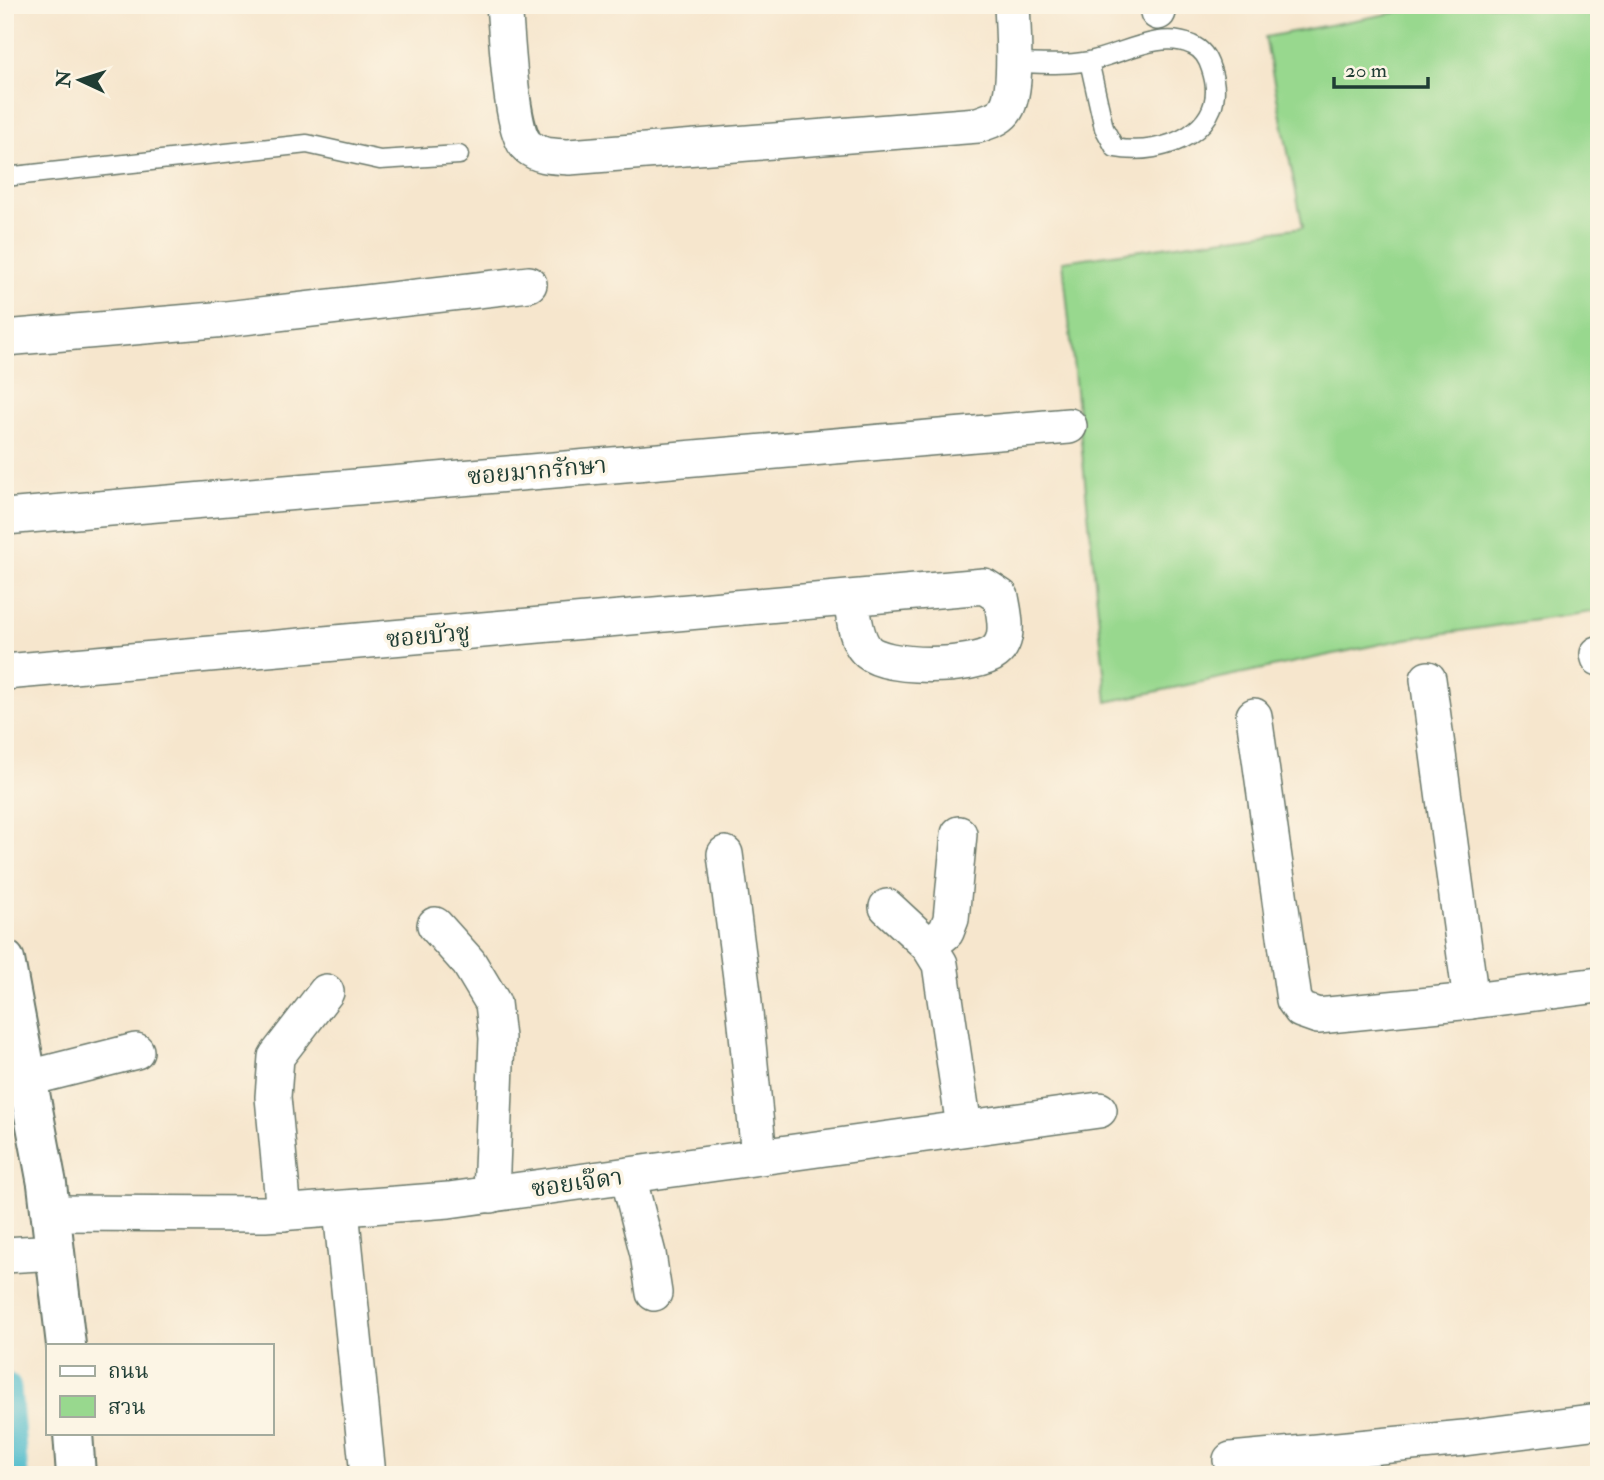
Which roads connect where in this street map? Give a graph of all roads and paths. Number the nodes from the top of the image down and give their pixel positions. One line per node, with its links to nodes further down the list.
1 (504, 5): 4 (street)
2 (1012, 5): 4 (street)
3 (1089, 61): 3 (lane); 4 (lane)
4 (1014, 63)
5 (459, 155): 6 (lane)
6 (5, 177)
7 (529, 284): 8 (street)
8 (5, 338)
9 (1069, 426): 10 (street, ซอยมากรักษา)
10 (5, 517)
11 (851, 600): 12 (street, ซอยบัวชู)
12 (5, 672)
13 (1428, 680): 23 (street)
14 (1254, 716): 23 (street)
15 (959, 834): 19 (street)
16 (725, 854): 28 (street)
17 (887, 907): 19 (street)
18 (435, 925): 30 (street)
19 (929, 946): 27 (street)
20 (5, 960): 25 (street)
21 (1599, 985): 23 (street)
22 (326, 992): 33 (street)
23 (1471, 1001)
24 (136, 1051): 25 (street)
25 (29, 1078): 32 (street)
26 (1099, 1110): 27 (street, ซอยเจ๊ดา)
27 (964, 1127): 28 (street, ซอยเจ๊ดา)
28 (759, 1156): 29 (street, ซอยเจ๊ดา)
29 (628, 1176): 30 (street, ซอยเจ๊ดา); 36 (street)
30 (491, 1195): 31 (street, ซอยเจ๊ดา)
31 (341, 1210): 33 (street, ซอยเจ๊ดา); 42 (street)
32 (51, 1213): 33 (street, ซอยเจ๊ดา); 34 (street)
33 (284, 1213)
34 (49, 1253): 35 (street); 37 (street)
35 (5, 1255)
36 (654, 1293)
37 (66, 1344)
38 (1599, 1421): 40 (street)
39 (73, 1434): 41 (street)
40 (1231, 1460)
41 (76, 1475)
42 (368, 1475)

